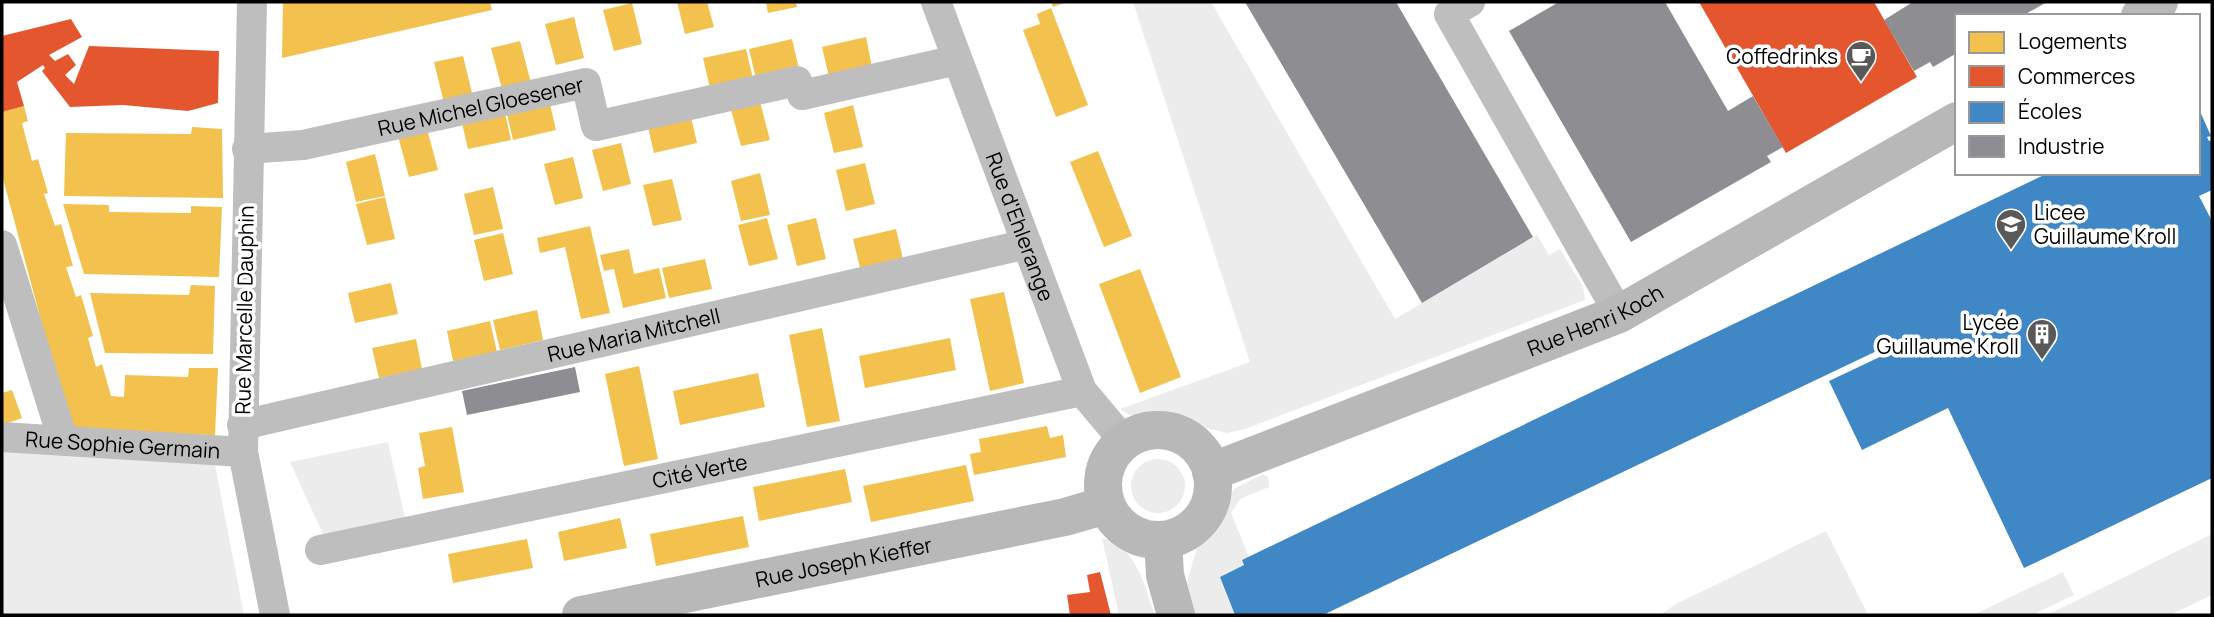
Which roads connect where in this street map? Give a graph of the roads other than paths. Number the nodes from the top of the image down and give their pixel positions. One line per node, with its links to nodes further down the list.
1 (252, 2): 6 (street, Rue Marcelle Dauphin)
2 (936, 2): 4 (street, Rue d'Ehlerange)
3 (1454, 6): 9 (street)
4 (957, 60): 6 (street, Rue Michel Gloesener); 7 (street, Rue d'Ehlerange)
5 (1955, 122): 9 (main road, Rue Henri Koch)
6 (247, 149): 12 (street, Rue Marcelle Dauphin)
7 (1027, 244): 10 (street, Rue d'Ehlerange); 12 (street, Rue Maria Mitchell)
8 (2, 245): 13 (street)
9 (1619, 314): 15 (main road, Rue Henri Koch)
10 (1082, 391): 14 (street, Rue d'Ehlerange); 18 (street, Cité Verte)
11 (2, 437): 13 (street, Rue Sophie Germain)
12 (242, 439): 13 (street, Rue Sophie Germain); 19 (street, Rue Marcelle Dauphin)
13 (63, 440)
14 (1124, 441): 15 (main road); 16 (main road)
15 (1211, 472): 17 (main road)
16 (1106, 505): 17 (main road); 20 (main road, Rue Joseph Kieffer)
17 (1163, 540): 21 (main road)
18 (320, 550)
19 (275, 615)
20 (581, 615)
21 (1176, 615)

